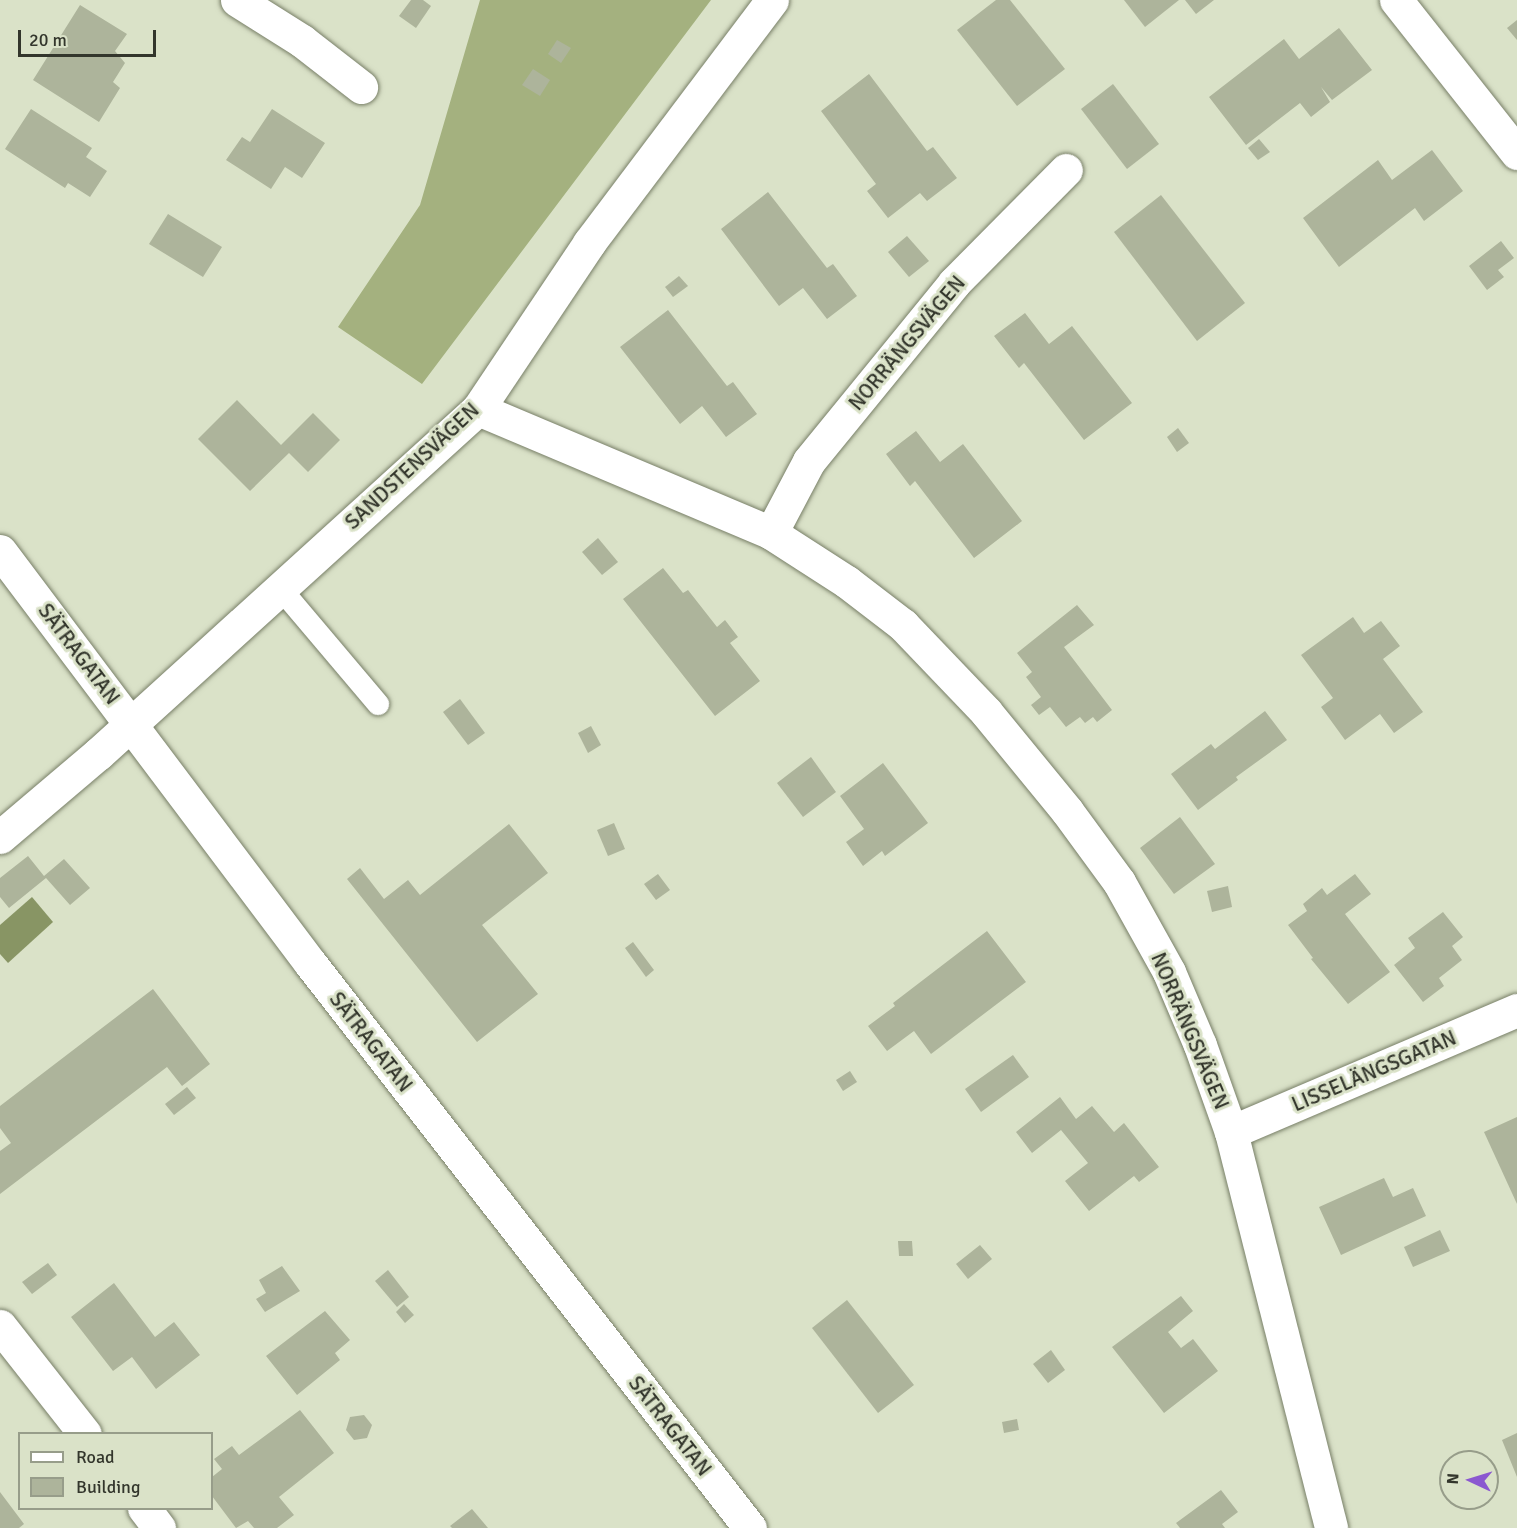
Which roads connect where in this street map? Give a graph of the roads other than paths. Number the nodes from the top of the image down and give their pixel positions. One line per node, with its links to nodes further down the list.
1 (237, 0): 4 (street)
2 (772, 0): 7 (street, SANDSTENSVÄGEN)
3 (1396, 0): 5 (street)
4 (361, 87)
5 (1517, 153)
6 (1066, 170): 8 (street, NORRÄNGSVÄGEN)
7 (478, 409): 8 (street, NORRÄNGSVÄGEN); 10 (street, SANDSTENSVÄGEN)
8 (771, 533): 15 (street, NORRÄNGSVÄGEN)
9 (0, 551): 12 (street, SÄTRAGATAN)
10 (280, 588): 11 (lane); 12 (street, SANDSTENSVÄGEN)
11 (378, 704)
12 (131, 724): 13 (street, SANDSTENSVÄGEN); 20 (street, SÄTRAGATAN)
13 (0, 837)
14 (1517, 1010): 15 (street, LISSELÄNGSGATAN)
15 (1231, 1132): 21 (street, NORRÄNGSVÄGEN)
16 (0, 1326): 17 (street)
17 (83, 1432)
18 (145, 1510): 19 (street)
19 (159, 1528)
20 (750, 1528)
21 (1331, 1528)

